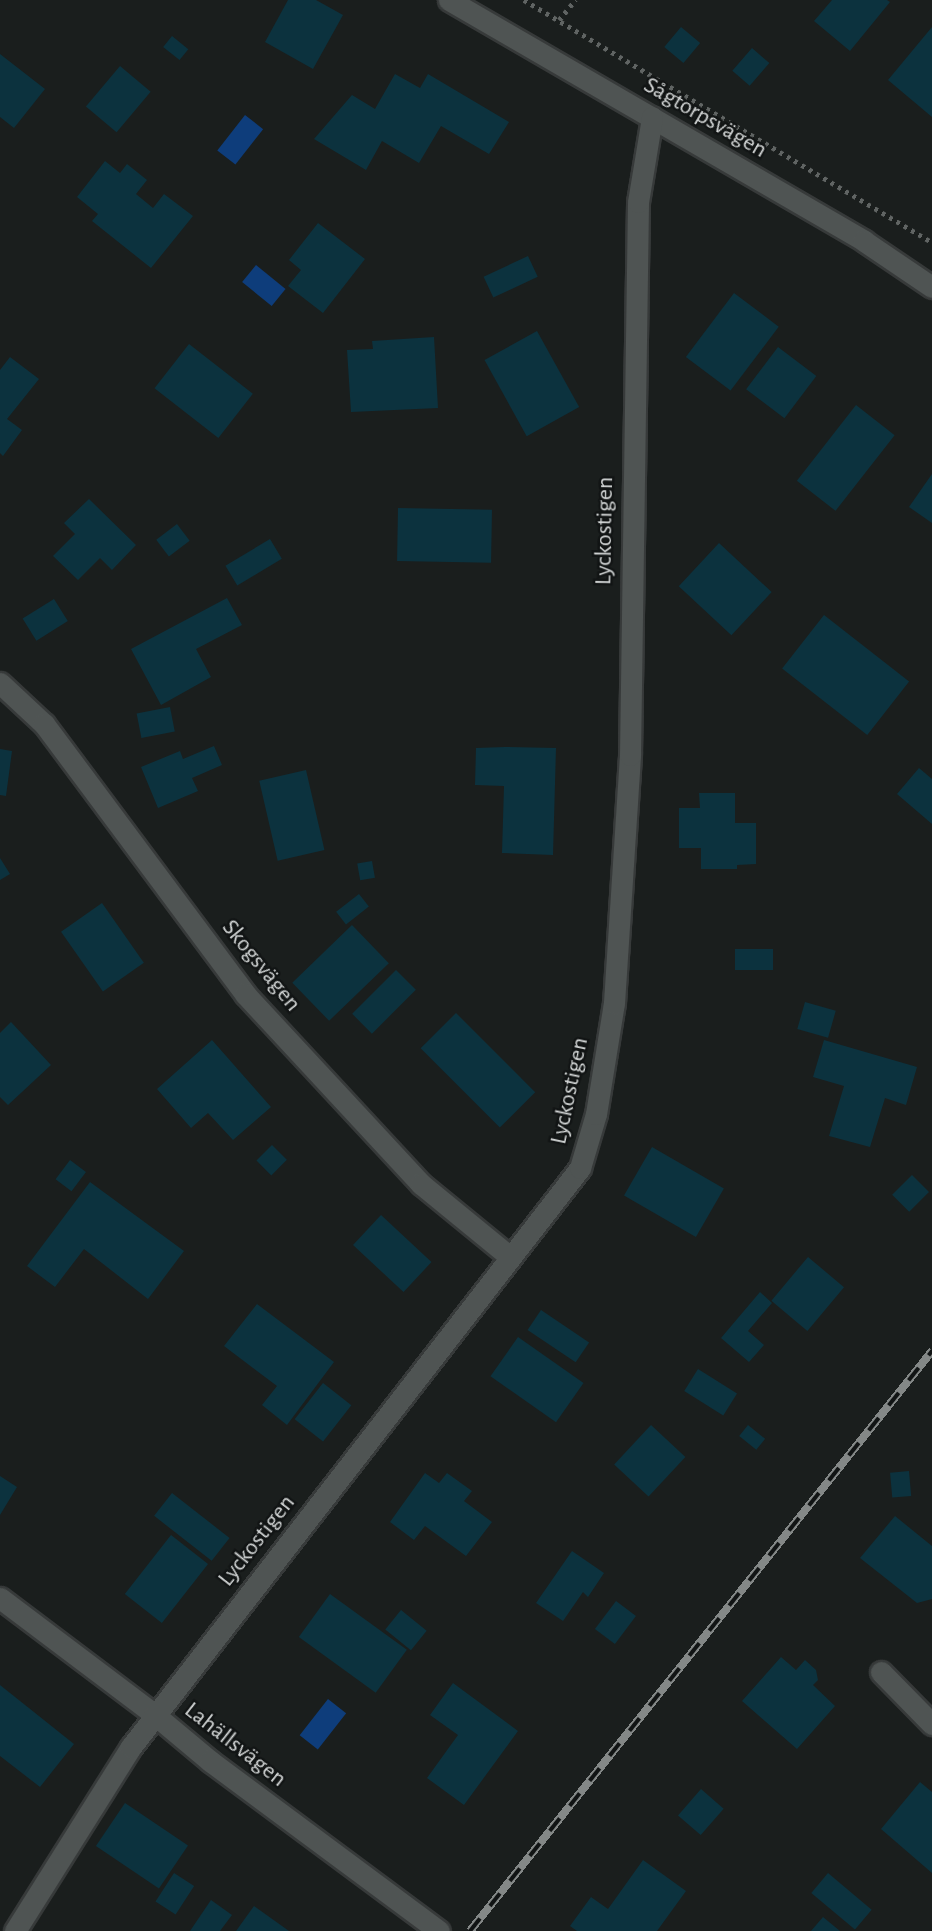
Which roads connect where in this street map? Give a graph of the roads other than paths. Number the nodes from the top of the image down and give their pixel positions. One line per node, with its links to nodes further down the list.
1 (449, 0): 2 (street, Sågtorpsvägen)
2 (652, 117): 3 (street, Sågtorpsvägen); 5 (street, Lyckostigen)
3 (932, 287)
4 (0, 683): 5 (street, Skogsvägen)
5 (509, 1256): 8 (street, Lyckostigen)
6 (0, 1598): 8 (street, Lahällsvägen)
7 (881, 1672): 9 (street)
8 (155, 1715): 10 (street, Lyckostigen); 11 (street, Lahällsvägen)
9 (932, 1724)
10 (15, 1931)
11 (439, 1931)

